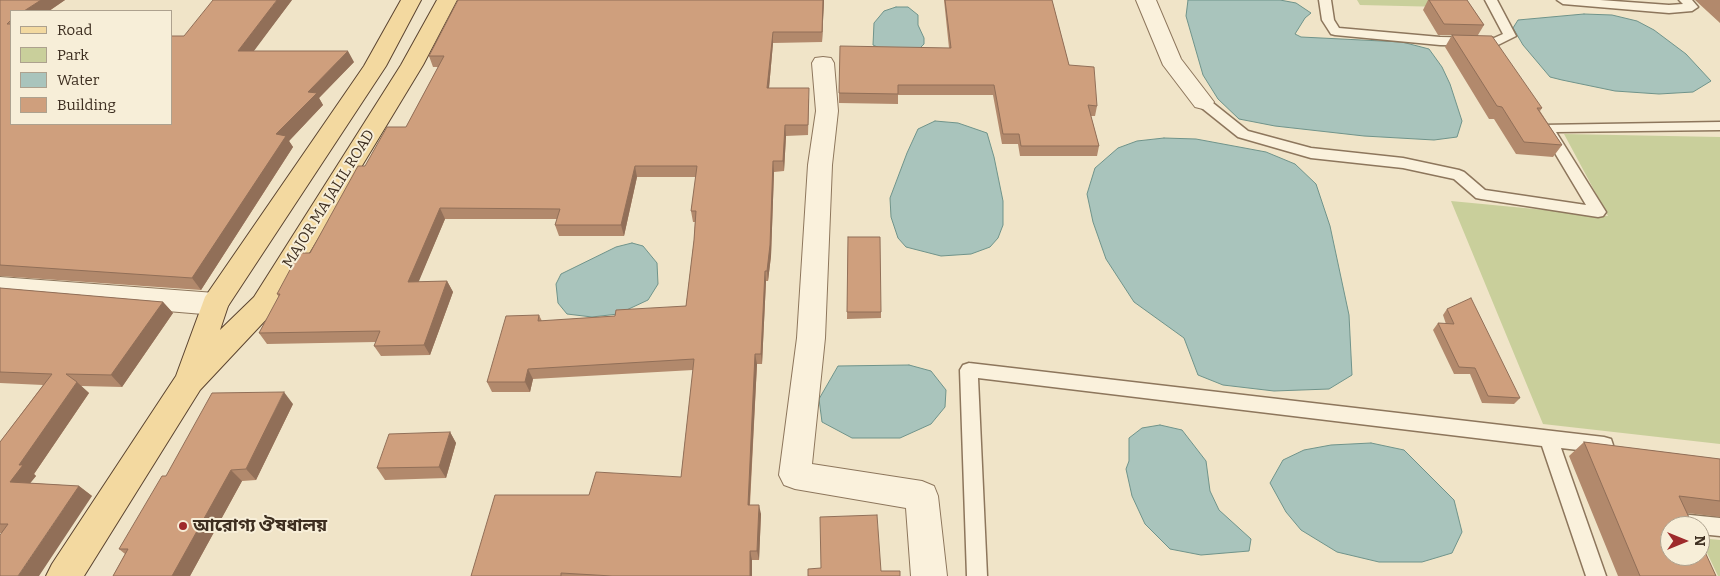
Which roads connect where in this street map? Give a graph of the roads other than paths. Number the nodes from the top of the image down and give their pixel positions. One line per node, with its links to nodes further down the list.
1 (411, 0): 9 (main road, MAJOR MA JALIL ROAD)
2 (446, 0): 10 (main road, MAJOR MA JALIL ROAD)
3 (1146, 0): 11 (street)
4 (1325, 0): 5 (lane)
5 (1491, 0)
6 (1563, 0): 7 (lane)
7 (1685, 0)
8 (823, 63): 19 (street)
9 (375, 66): 10 (main road); 14 (main road, MAJOR MA JALIL ROAD)
10 (412, 66): 15 (main road, MAJOR MA JALIL ROAD)
11 (1203, 102): 12 (lane)
12 (1720, 126)
13 (0, 287): 14 (street)
14 (215, 304): 15 (main road, MAJOR MA JALIL ROAD)
15 (189, 381): 18 (main road, MAJOR MA JALIL ROAD)
16 (1548, 437): 17 (lane); 20 (lane); 21 (lane)
17 (1624, 448)
18 (64, 576)
19 (929, 576)
20 (978, 576)
21 (1596, 576)

